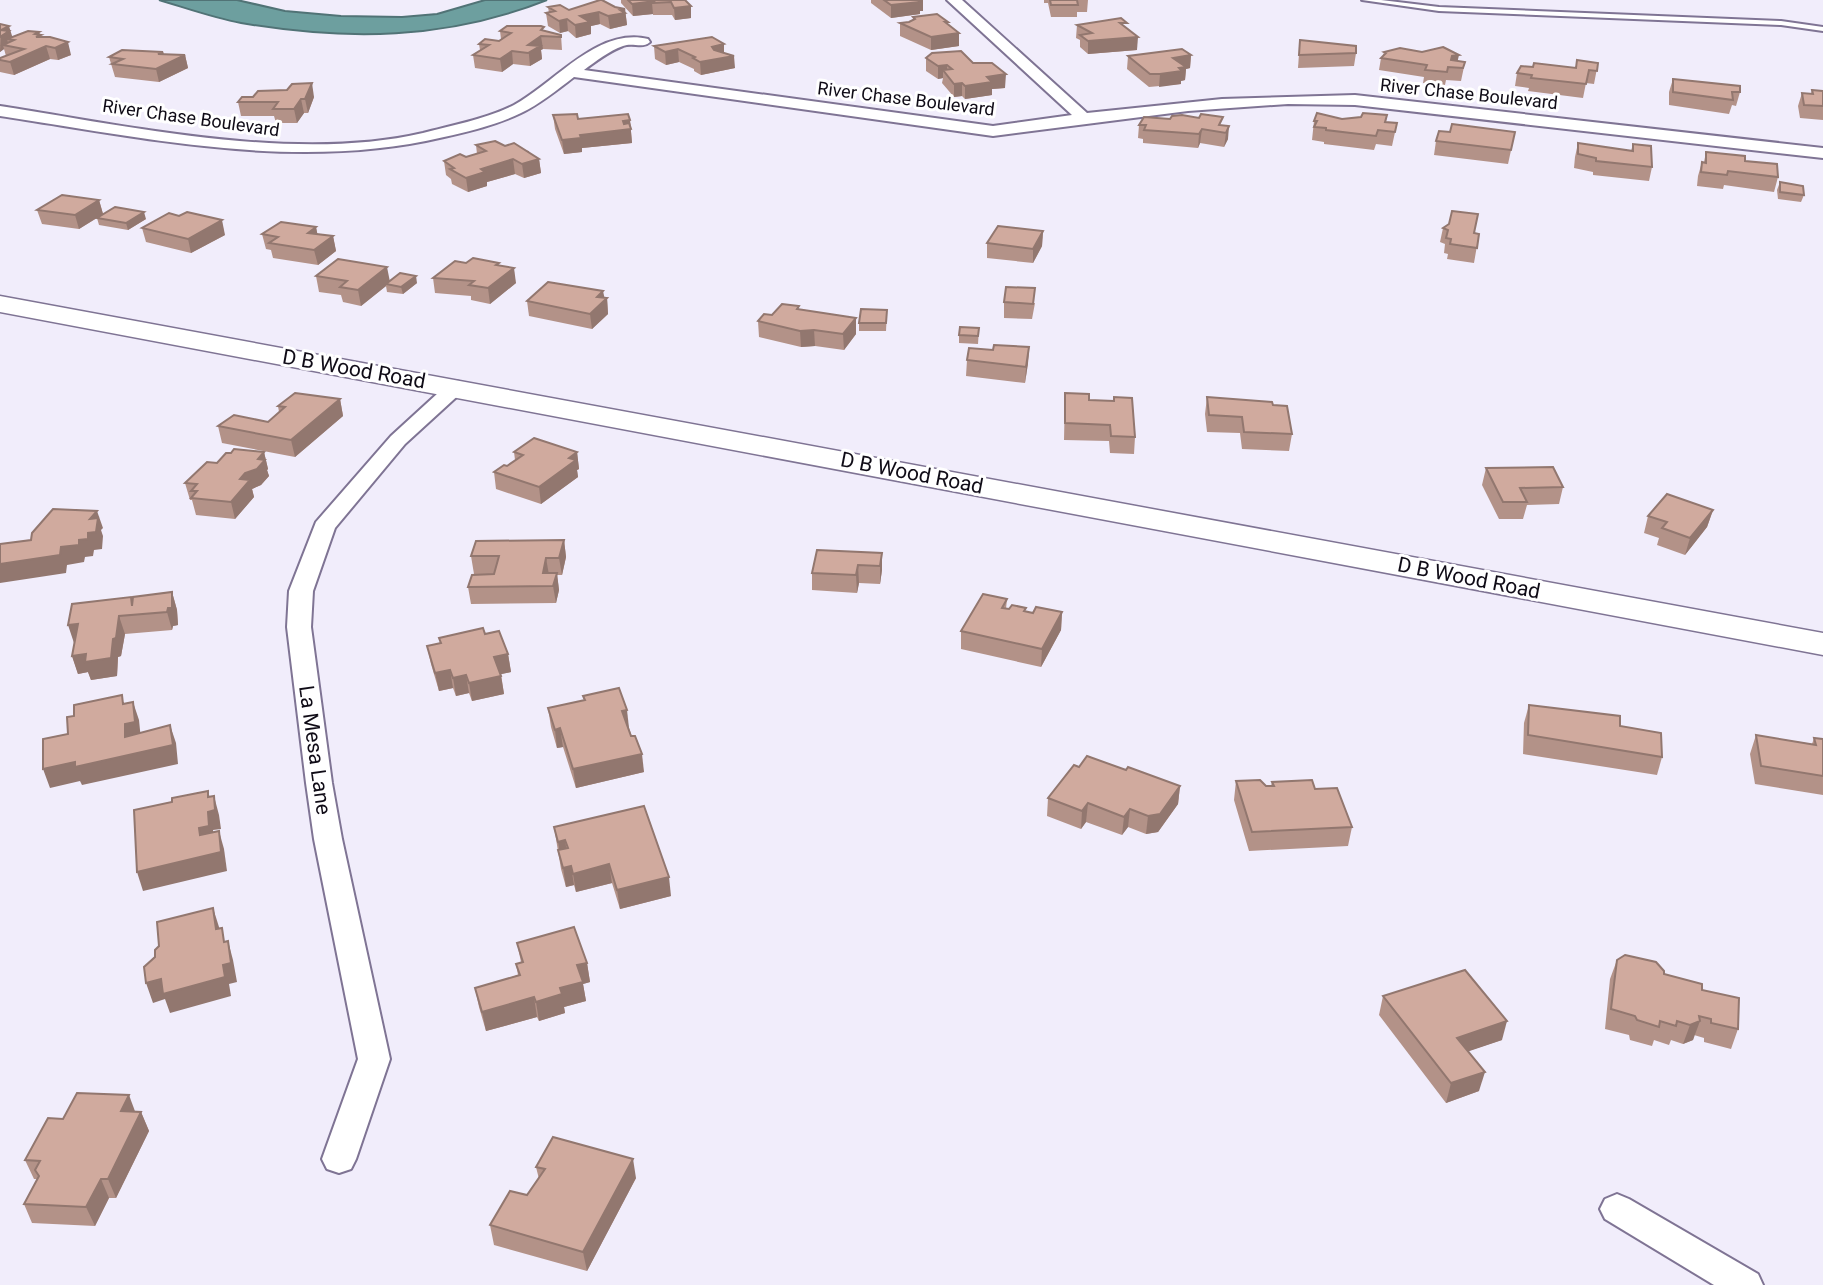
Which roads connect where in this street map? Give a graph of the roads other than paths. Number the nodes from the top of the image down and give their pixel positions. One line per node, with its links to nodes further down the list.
1 (954, 0): 7 (street)
2 (1364, 0): 3 (lane)
3 (1823, 29)
4 (643, 41): 5 (street)
5 (574, 72): 6 (street, River Chase Boulevard); 7 (street, River Chase Boulevard)
6 (0, 111)
7 (1083, 117): 8 (street, River Chase Boulevard)
8 (1823, 153)
9 (0, 304): 10 (main road, D B Wood Road)
10 (456, 387): 11 (main road, D B Wood Road); 12 (street, La Mesa Lane)
11 (1823, 644)
12 (339, 1159)
13 (1617, 1209): 14 (street)
14 (1745, 1285)

